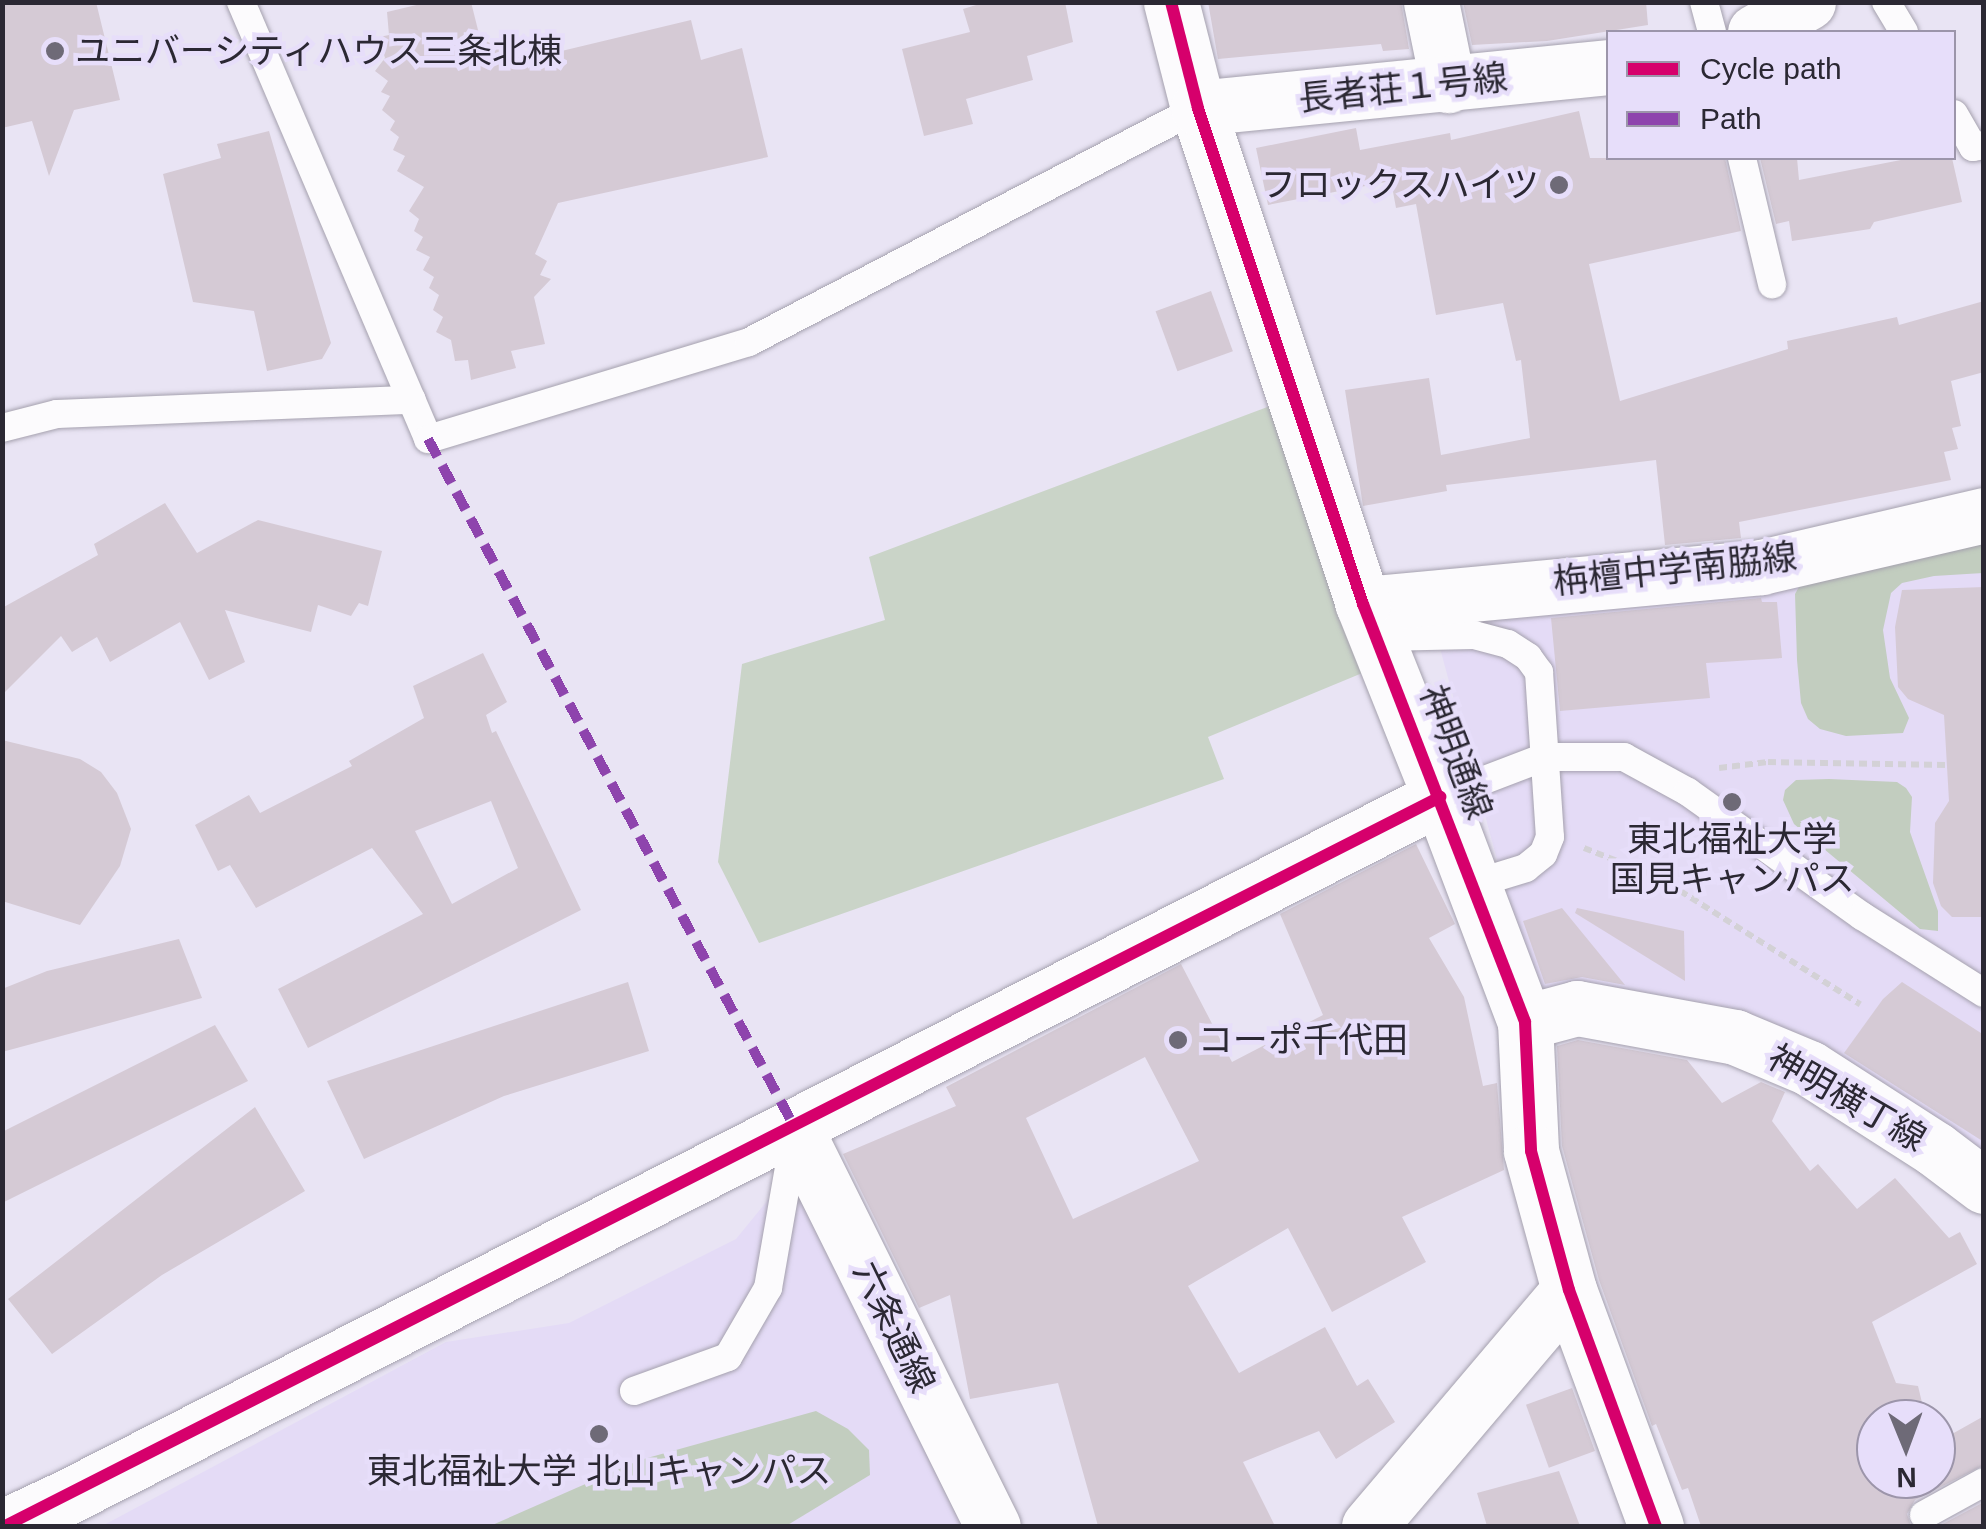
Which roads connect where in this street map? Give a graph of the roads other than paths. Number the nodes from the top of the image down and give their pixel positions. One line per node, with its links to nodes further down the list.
1 (241, 2): 17 (lane)
2 (1171, 2): 12 (street, 神明通線)
3 (1431, 2): 11 (street)
4 (1704, 2): 7 (lane)
5 (1808, 2): 8 (street)
6 (1886, 2): 9 (lane)
7 (1711, 30)
8 (1759, 30)
9 (1903, 30)
10 (1606, 67): 11 (street, 長者荘１号線)
11 (1448, 85): 12 (street, 長者荘１号線)
12 (1198, 108): 17 (lane); 20 (street, 神明通線)
13 (1956, 117): 14 (lane)
14 (1984, 145)
15 (1742, 160): 16 (lane)
16 (1772, 284)
17 (412, 400): 18 (lane)
18 (2, 428)
19 (1984, 515): 20 (street, 栴檀中学南脇線)
20 (1372, 620): 21 (lane); 22 (street, 神明通線)
21 (1545, 757): 22 (lane); 23 (lane); 24 (lane)
22 (1440, 796): 23 (street, 神明通線); 26 (street)
23 (1474, 884): 25 (street, 神明通線)
24 (1984, 993)
25 (1525, 1022): 27 (street, 神明横丁線); 28 (street, 神明通線)
26 (796, 1128): 29 (lane); 32 (street); 33 (street, 六条通線)
27 (1984, 1186)
28 (1569, 1290): 34 (street); 35 (street, 神明通線)
29 (634, 1391)
30 (1984, 1482): 31 (lane)
31 (1924, 1514)
32 (5, 1526)
33 (993, 1526)
34 (1370, 1526)
35 (1656, 1526)

